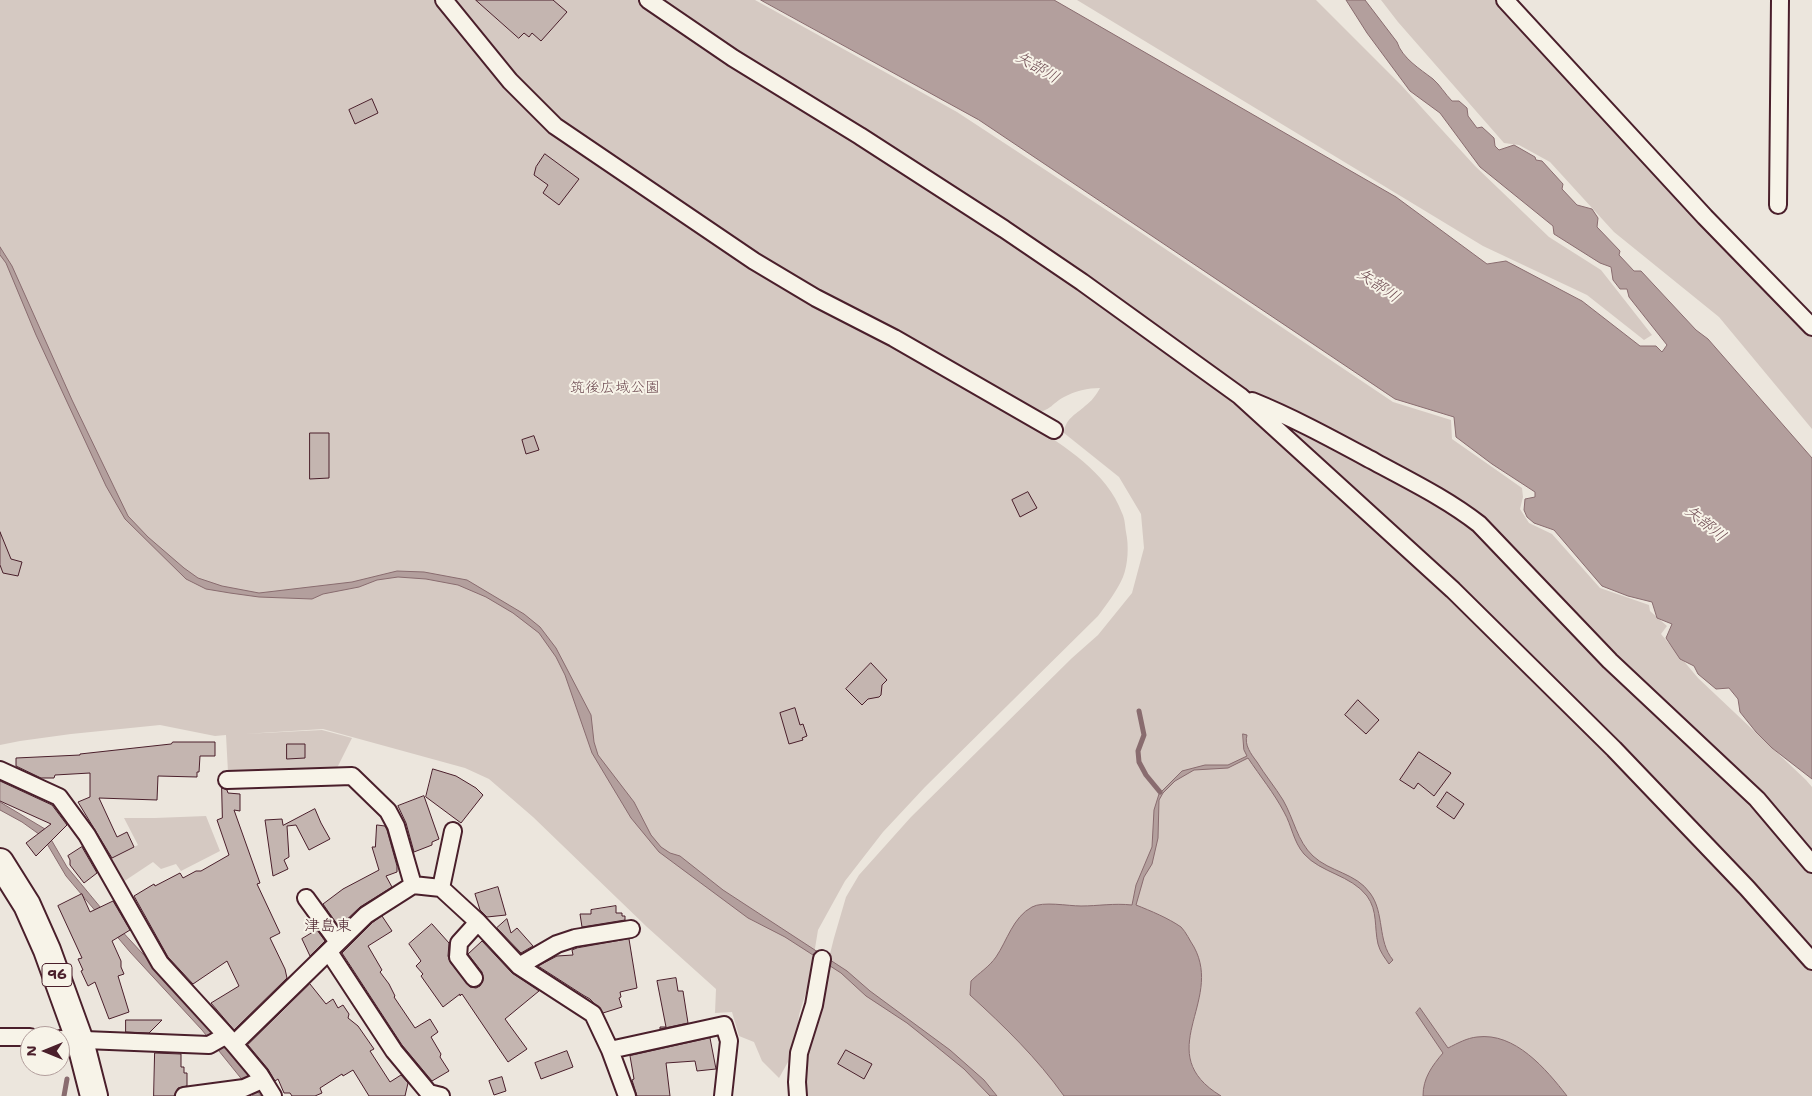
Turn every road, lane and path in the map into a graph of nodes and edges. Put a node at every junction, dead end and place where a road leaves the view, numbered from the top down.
1 (444, 0) edge
2 (648, 0) edge
3 (1504, 0) edge
4 (1780, 0) edge
5 (1778, 205) dead end
6 (1812, 327) edge
7 (1240, 396) junction
8 (1054, 430) dead end
9 (0, 770) edge
10 (227, 780) dead end
11 (453, 831) dead end
12 (0, 862) edge
13 (1812, 864) edge
14 (413, 885) junction
15 (441, 888) junction
16 (306, 898) dead end
17 (478, 922) junction
18 (631, 929) dead end
19 (333, 947) junction
20 (822, 959) dead end
21 (1812, 961) edge
22 (519, 966) junction
23 (474, 978) dead end
24 (66, 1026) edge
25 (0, 1037) edge
26 (20, 1037) edge
27 (70, 1040) edge
28 (230, 1040) junction
29 (610, 1050) junction
30 (262, 1080) junction
31 (94, 1096) edge
32 (184, 1096) edge
33 (272, 1096) edge
34 (441, 1096) edge
35 (627, 1096) edge
36 (722, 1096) edge
37 (798, 1096) edge

1 - 8 street
2 - 7 street
3 - 6 street
4 - 5 street
7 - 13 street
7 - 21 street
9 - 28 street
10 - 14 street
11 - 15 street
12 - 24 main road, 96
14 - 15 street
14 - 19 street
15 - 17 street
16 - 19 street
17 - 22 street
17 - 23 street
18 - 22 street
19 - 28 street
19 - 34 street
20 - 37 street
22 - 29 street
25 - 26 street
27 - 28 street
27 - 31 main road, 96
28 - 30 street
29 - 35 street
29 - 36 street
30 - 32 street
30 - 33 street

